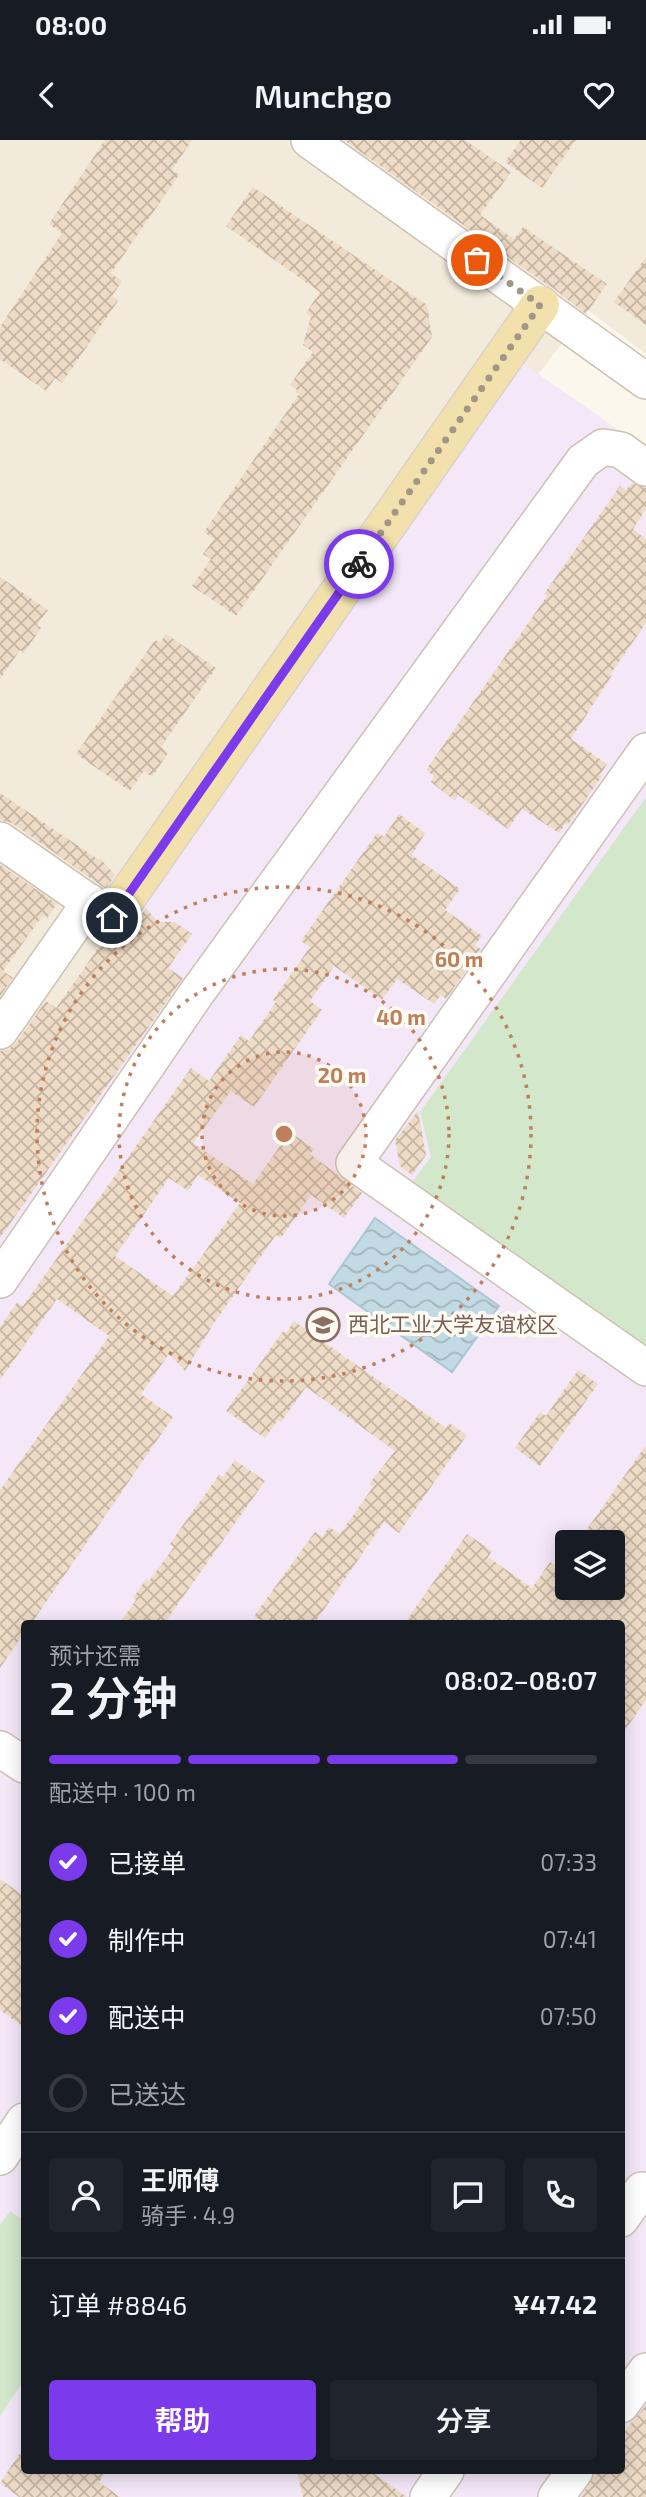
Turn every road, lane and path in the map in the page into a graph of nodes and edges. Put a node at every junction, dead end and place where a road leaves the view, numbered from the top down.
1 (309, 140) edge
2 (540, 305) junction
3 (646, 381) edge
4 (646, 468) edge
5 (646, 751) edge
6 (0, 840) edge
7 (101, 910) junction
8 (0, 1031) edge
9 (0, 1280) edge
10 (646, 1368) edge
11 (0, 1749) edge
12 (21, 1763) edge
13 (21, 2126) edge
14 (0, 2157) edge
15 (636, 2186) edge
16 (625, 2211) edge
17 (646, 2371) edge
18 (625, 2400) edge
19 (444, 2474) edge
20 (573, 2474) edge
21 (428, 2497) edge
22 (556, 2497) edge

1 - 2 street
2 - 3 street
2 - 7 main road
4 - 9 street
5 - 10 street
6 - 7 street
7 - 8 street
11 - 12 street
13 - 14 street
15 - 16 street
17 - 18 street
19 - 21 street
20 - 22 street

